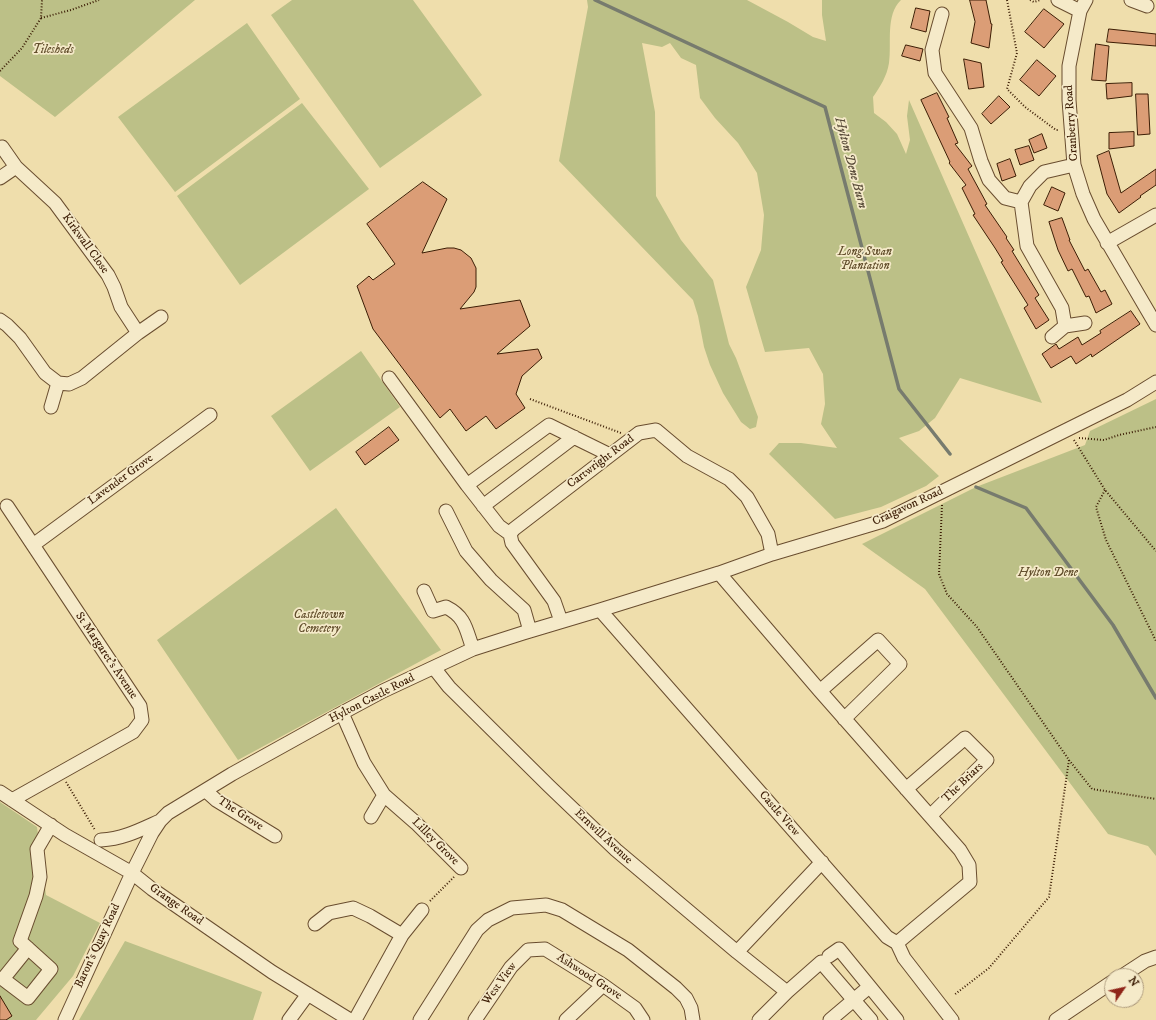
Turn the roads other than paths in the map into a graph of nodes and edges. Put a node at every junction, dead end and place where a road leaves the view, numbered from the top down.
1 (1058, 0) edge
2 (1131, 0) edge
3 (1083, 5) edge
4 (1147, 6) dead end
5 (942, 14) dead end
6 (2, 147) dead end
7 (1074, 165) junction
8 (16, 166) junction
9 (0, 178) edge
10 (1021, 202) junction
11 (1156, 214) edge
12 (1107, 243) junction
13 (161, 317) dead end
14 (0, 320) edge
15 (1085, 323) dead end
16 (1156, 325) edge
17 (1065, 326) junction
18 (138, 333) junction
19 (1052, 337) dead end
20 (389, 378) dead end
21 (1156, 382) edge
22 (58, 383) junction
23 (50, 407) dead end
24 (210, 415) dead end
25 (574, 437) junction
26 (610, 455) junction
27 (467, 485) junction
28 (6, 506) dead end
29 (483, 506) junction
30 (446, 511) dead end
31 (510, 534) junction
32 (33, 545) junction
33 (772, 554) junction
34 (718, 573) junction
35 (424, 590) dead end
36 (600, 610) junction
37 (561, 621) junction
38 (530, 630) junction
39 (473, 650) junction
40 (434, 668) junction
41 (820, 691) junction
42 (342, 713) junction
43 (844, 719) junction
44 (906, 789) junction
45 (206, 791) junction
46 (0, 792) edge
47 (384, 795) junction
48 (12, 800) junction
49 (930, 816) junction
50 (372, 817) dead end
51 (160, 821) junction
52 (51, 826) junction
53 (275, 836) dead end
54 (101, 840) road end
55 (822, 862) junction
56 (461, 868) road end
57 (132, 873) junction
58 (422, 910) road end
59 (315, 924) dead end
60 (402, 934) junction
61 (897, 943) junction
62 (28, 948) dead end
63 (528, 950) joint
64 (737, 952) junction
65 (829, 956) dead end
66 (1156, 957) edge
67 (1134, 968) edge
68 (603, 985) junction
69 (869, 987) junction
70 (1104, 987) edge
71 (787, 992) junction
72 (308, 994) junction
73 (854, 1000) junction
74 (65, 1020) edge
75 (289, 1020) edge
76 (350, 1020) edge
77 (355, 1020) edge
78 (420, 1020) edge
79 (475, 1020) edge
80 (566, 1020) edge
81 (643, 1020) edge
82 (693, 1020) edge
83 (759, 1020) edge
84 (830, 1020) edge
85 (871, 1020) edge
86 (897, 1020) edge
87 (952, 1020) edge
88 (1056, 1020) edge

1 - 3 street
2 - 4 street
3 - 7 street, Cranberry Road
5 - 10 street
6 - 8 street, Kirkwall Close
7 - 10 street
7 - 12 street, Cranberry Road
8 - 9 street
8 - 18 street, Kirkwall Close
10 - 17 street
11 - 12 street
12 - 16 street, Cranberry Road
13 - 18 street
14 - 22 street
15 - 17 street
17 - 19 street
18 - 22 street
20 - 27 street
21 - 33 street, Craigavon Road
22 - 23 street
24 - 32 street, Lavender Grove
25 - 26 street
25 - 27 street
25 - 29 street
26 - 31 street, Cartwright Road
26 - 33 street, Cartwright Road
27 - 29 street
28 - 32 street, St Margaret's Avenue
29 - 31 street
30 - 38 street
31 - 37 street
32 - 48 street, St Margaret's Avenue
33 - 34 street, Craigavon Road
34 - 36 street, Craigavon Road
34 - 41 street
35 - 39 street
36 - 37 street, Hylton Castle Road
36 - 55 street, Castle View
37 - 38 street, Hylton Castle Road
38 - 39 street, Hylton Castle Road
39 - 40 street, Hylton Castle Road
40 - 42 street, Hylton Castle Road
40 - 64 street, Ernwill Avenue
41 - 43 street
41 - 43 street
42 - 45 street, Hylton Castle Road
42 - 47 street, Lilley Grove
43 - 44 street
44 - 49 street
44 - 49 street, The Briars
45 - 51 street, Hylton Castle Road
45 - 53 street, The Grove
46 - 48 street, Grange Road
47 - 50 street
47 - 56 street, Lilley Grove
48 - 52 street, Grange Road
49 - 61 street
51 - 54 street, Hylton Castle Road
51 - 57 street, Hylton Castle Road
52 - 57 street, Grange Road
52 - 62 street
55 - 61 street, Castle View
55 - 64 street
57 - 72 street, Grange Road
57 - 74 street, Baron's Quay Road
58 - 60 street
59 - 60 street
60 - 77 street
61 - 87 street, Castle View
63 - 68 street, Ashwood Grove
63 - 79 street, West View
64 - 71 street, Ernwill Avenue
65 - 69 street
66 - 67 street
68 - 80 street
68 - 81 street, Ashwood Grove
69 - 73 street
69 - 86 street
70 - 88 street
71 - 73 street
71 - 83 street
72 - 75 street
72 - 76 street, Grange Road
73 - 84 street
73 - 85 street
78 - 82 street

